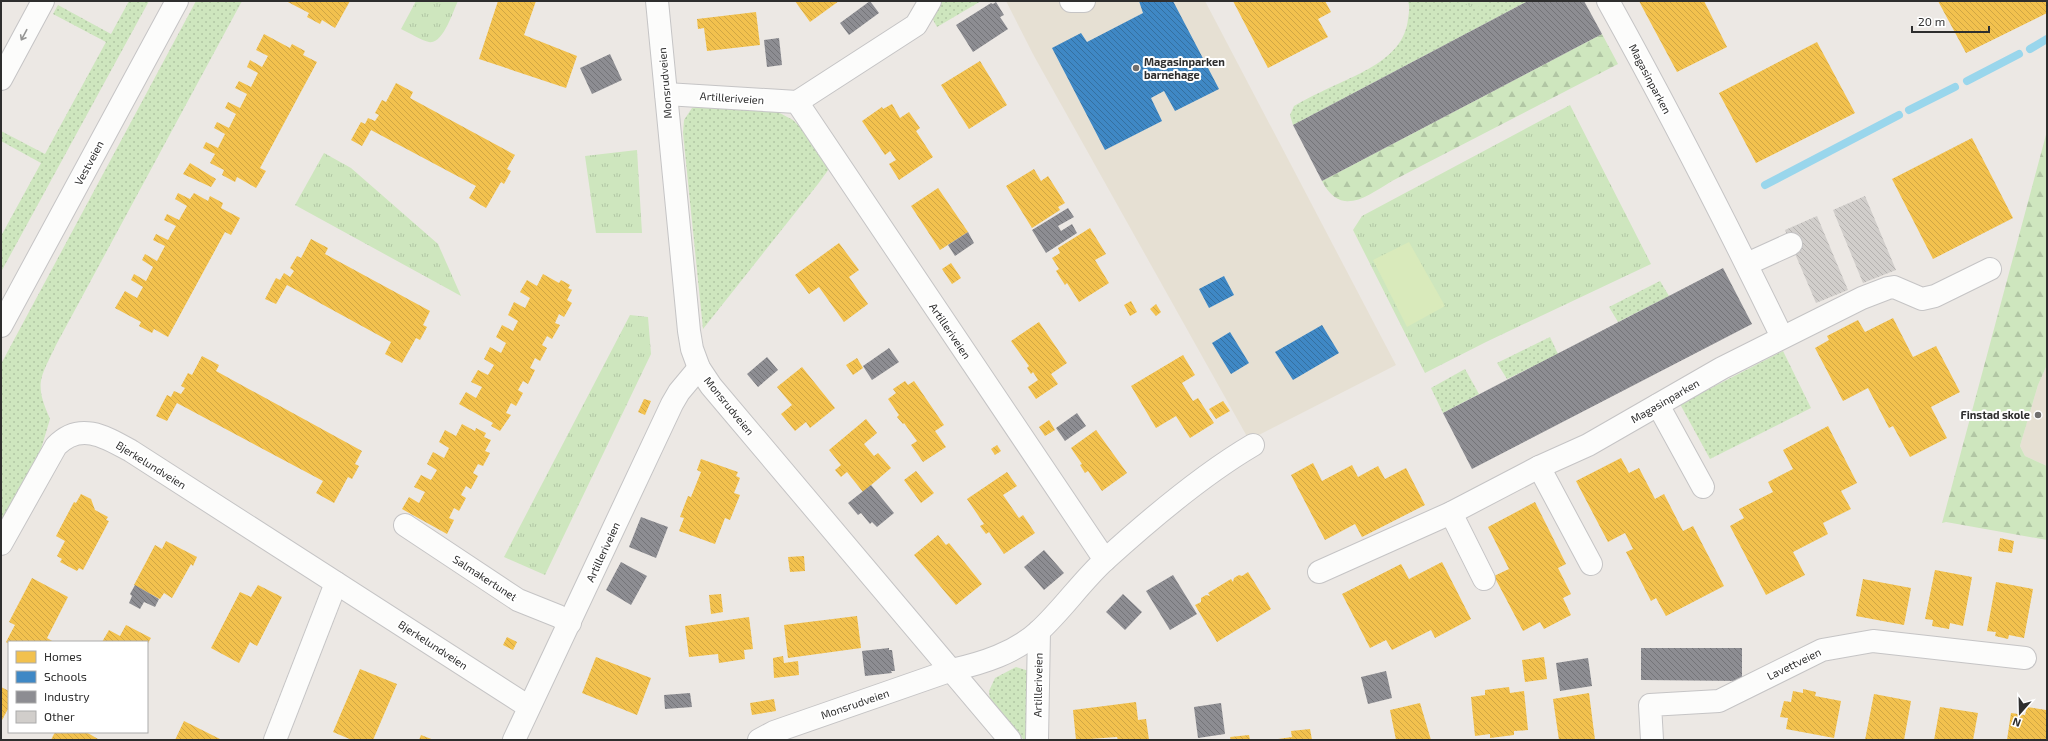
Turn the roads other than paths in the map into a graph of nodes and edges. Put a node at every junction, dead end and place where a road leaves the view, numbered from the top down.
1 (43, 1) edge
2 (177, 1) edge
3 (657, 1) edge
4 (930, 1) edge
5 (1072, 1) edge
6 (1084, 1) edge
7 (1608, 1) edge
8 (1, 79) edge
9 (666, 94) junction
10 (797, 102) junction
11 (1791, 244) dead end
12 (1747, 264) junction
13 (1990, 269) dead end
14 (1, 326) edge
15 (1782, 337) junction
16 (699, 368) junction
17 (1658, 405) junction
18 (1253, 445) dead end
19 (1538, 467) junction
20 (1703, 487) dead end
21 (1451, 513) junction
22 (405, 525) dead end
23 (1, 544) edge
24 (1105, 560) junction
25 (1591, 564) dead end
26 (1319, 572) dead end
27 (1484, 579) dead end
28 (336, 583) junction
29 (570, 623) junction
30 (1039, 631) junction
31 (2025, 658) dead end
32 (952, 670) junction
33 (529, 707) junction
34 (275, 740) edge
35 (514, 740) edge
36 (759, 740) edge
37 (1010, 740) edge
38 (1037, 740) edge
39 (1652, 740) edge

1 -> 8 street
2 - 14 street, Vestveien
3 - 9 street, Monsrudveien
4 - 10 street
5 - 6 street
7 - 12 street, Magasinparken
9 - 10 street, Artilleriveien
9 - 16 street, Monsrudveien
10 - 24 street, Artilleriveien
11 - 12 street
12 - 15 street, Magasinparken
13 - 15 street
15 - 17 street, Magasinparken
16 - 29 street, Artilleriveien
16 - 32 street, Monsrudveien
17 - 19 street, Magasinparken
17 - 20 street
18 - 24 street, Artilleriveien
19 - 21 street, Magasinparken
19 - 25 street
21 - 26 street, Magasinparken
21 - 27 street
22 - 29 street, Salmakertunet
23 - 28 street, Bjerkelundveien
24 - 30 street, Artilleriveien
28 - 33 street, Bjerkelundveien
28 - 34 street
29 - 33 street, Artilleriveien
30 - 32 street, Artilleriveien
30 - 38 street, Artilleriveien
31 - 39 street, Lavettveien
32 - 36 street, Monsrudveien
32 - 37 street, Monsrudveien
33 - 35 street, Artilleriveien

